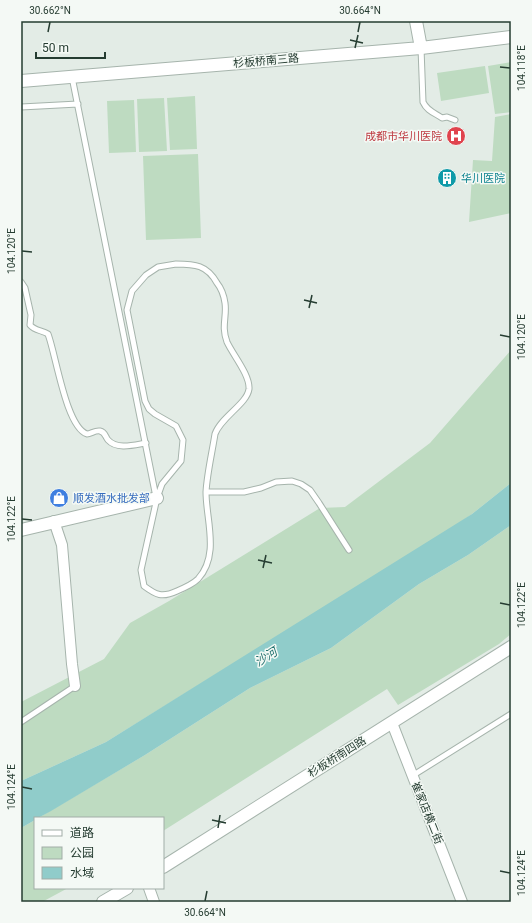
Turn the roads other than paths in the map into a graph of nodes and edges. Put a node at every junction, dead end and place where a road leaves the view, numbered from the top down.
1 (416, 21) edge
2 (511, 37) edge
3 (421, 48) junction
4 (72, 77) junction
5 (21, 80) edge
6 (78, 104) junction
7 (21, 107) edge
8 (455, 120) dead end
9 (21, 282) edge
10 (146, 443) junction
11 (206, 492) junction
12 (157, 498) junction
13 (54, 521) junction
14 (21, 530) edge
15 (349, 550) dead end
16 (511, 647) edge
17 (76, 686) joint
18 (511, 714) edge
19 (21, 722) edge
20 (392, 723) junction
21 (412, 776) junction
22 (164, 866) edge
23 (125, 889) edge
24 (149, 889) edge
25 (103, 902) edge
26 (154, 902) edge
27 (462, 902) edge

1 - 3 street
2 - 3 street, 杉板桥南三路
3 - 4 street, 杉板桥南三路
3 - 8 lane
4 - 5 street, 杉板桥南三路
4 - 6 lane
6 - 7 lane
6 - 10 lane
9 - 10 lane
10 - 12 lane
11 - 12 lane
11 - 12 lane
11 - 15 lane
12 - 13 street
13 - 14 street
13 - 17 street
16 - 20 street, 杉板桥南四路
17 - 19 lane
18 - 21 lane
20 - 21 street, 崔家店横二街
20 - 22 street, 杉板桥南四路
21 - 27 street, 崔家店横二街
23 - 25 street
24 - 26 street

